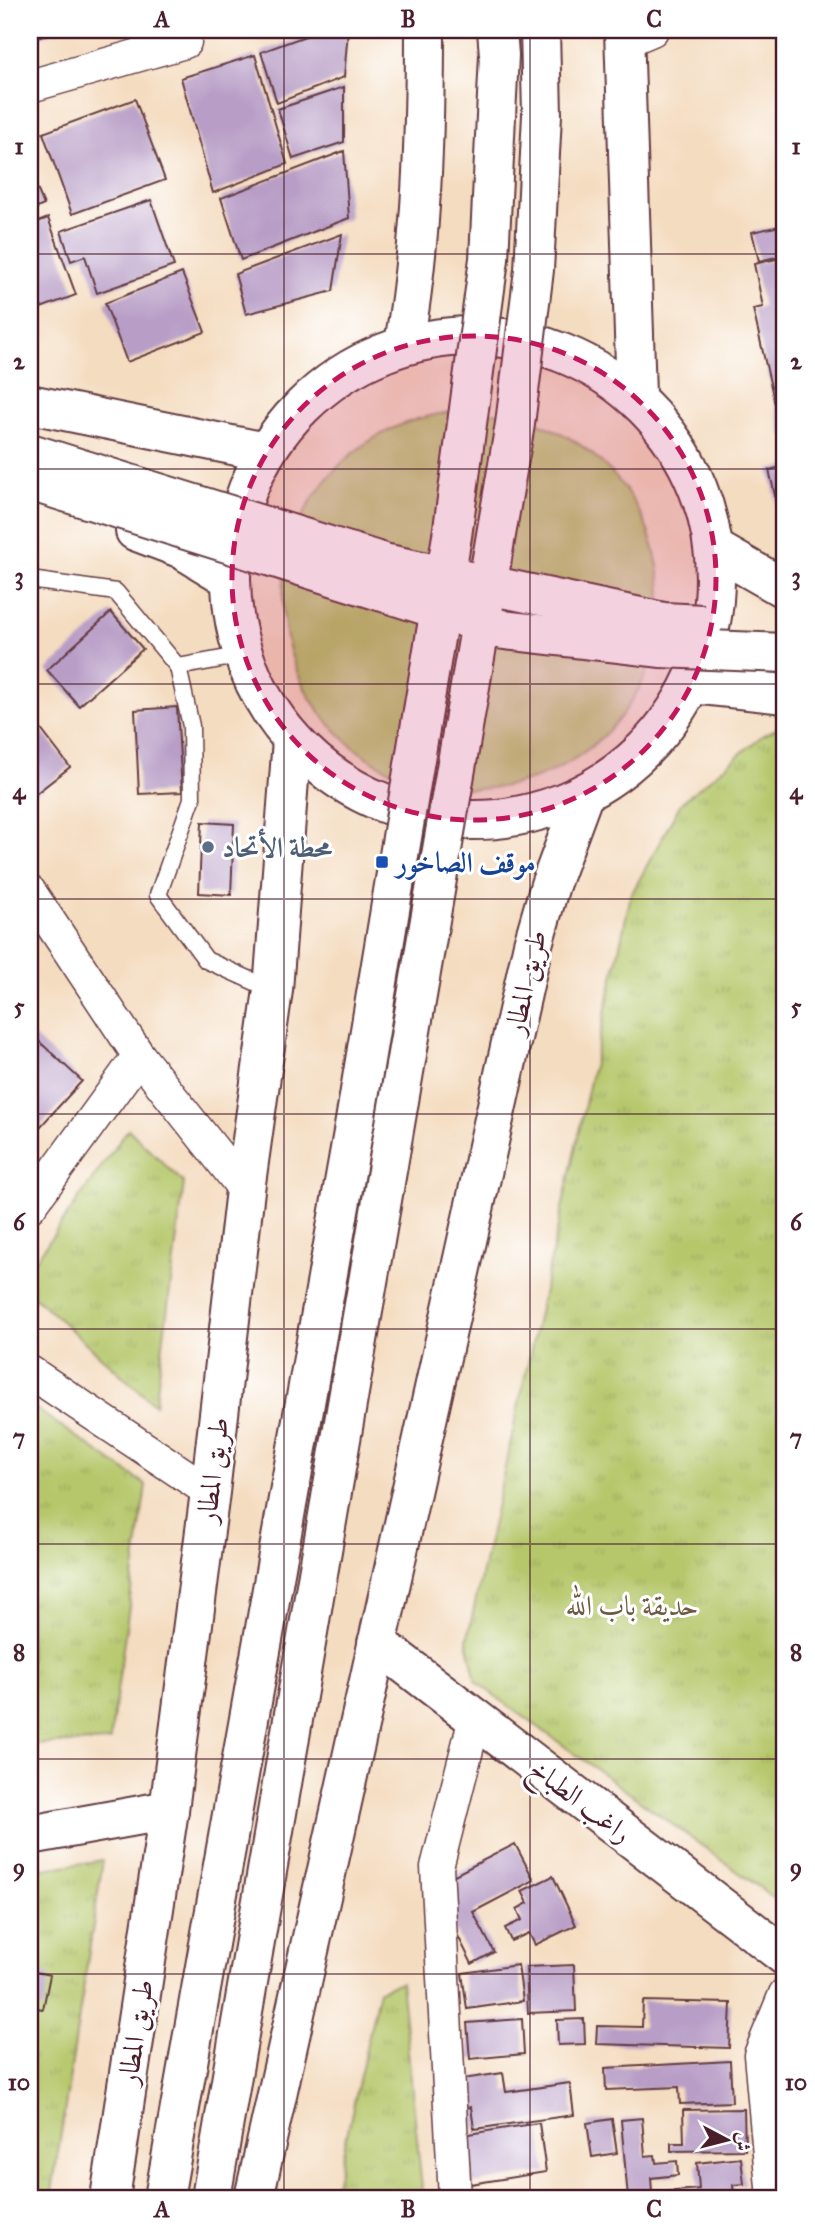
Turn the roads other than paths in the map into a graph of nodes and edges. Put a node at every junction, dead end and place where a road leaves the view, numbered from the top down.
1 (181, 30) edge
2 (425, 30) edge
3 (497, 30) edge
4 (540, 30) edge
5 (634, 34) edge
6 (30, 86) edge
7 (404, 344) junction
8 (636, 395) junction
9 (30, 404) edge
10 (266, 452) junction
11 (30, 453) edge
12 (30, 481) edge
13 (30, 499) edge
14 (716, 549) junction
15 (231, 579) junction
16 (30, 580) edge
17 (785, 589) edge
18 (785, 627) edge
19 (785, 653) edge
20 (243, 655) junction
21 (178, 667) junction
22 (693, 684) junction
23 (785, 694) edge
24 (292, 740) junction
25 (583, 796) junction
26 (30, 892) edge
27 (273, 990) junction
28 (139, 1056) junction
29 (245, 1189) junction
30 (30, 1206) edge
31 (30, 1371) edge
32 (210, 1492) junction
33 (377, 1643) junction
34 (475, 1718) junction
35 (169, 1810) junction
36 (30, 1835) edge
37 (785, 1956) edge
38 (785, 1994) edge
39 (110, 2198) edge
40 (164, 2198) edge
41 (211, 2198) edge
42 (254, 2198) edge
43 (455, 2198) edge
44 (773, 2198) edge

1 - 6 street
2 - 7 main road
3 - 40 main road, bridge
4 - 41 main road, bridge
5 - 8 main road
7 - 8 main road
7 - 10 main road
8 - 14 main road
9 - 10 main road
10 - 15 main road
11 - 18 main road, bridge
12 - 19 main road, bridge
13 - 15 main road
14 - 17 main road
14 - 22 main road
15 - 20 main road
16 - 21 lane
20 - 21 lane
20 - 24 main road
21 - 27 lane
22 - 23 main road
22 - 25 main road
24 - 25 main road
24 - 27 main road, طريق المطار
25 - 33 main road, طريق المطار
26 - 28 street
27 - 29 main road, طريق المطار
28 - 29 street
28 - 30 street
29 - 32 main road, طريق المطار
31 - 32 street
32 - 35 main road, طريق المطار
33 - 34 main road, راغب الطباخ
33 - 42 main road, طريق المطار
34 - 37 main road, راغب الطباخ
34 - 43 street
35 - 36 main road
35 - 39 main road, طريق المطار
38 - 44 street

